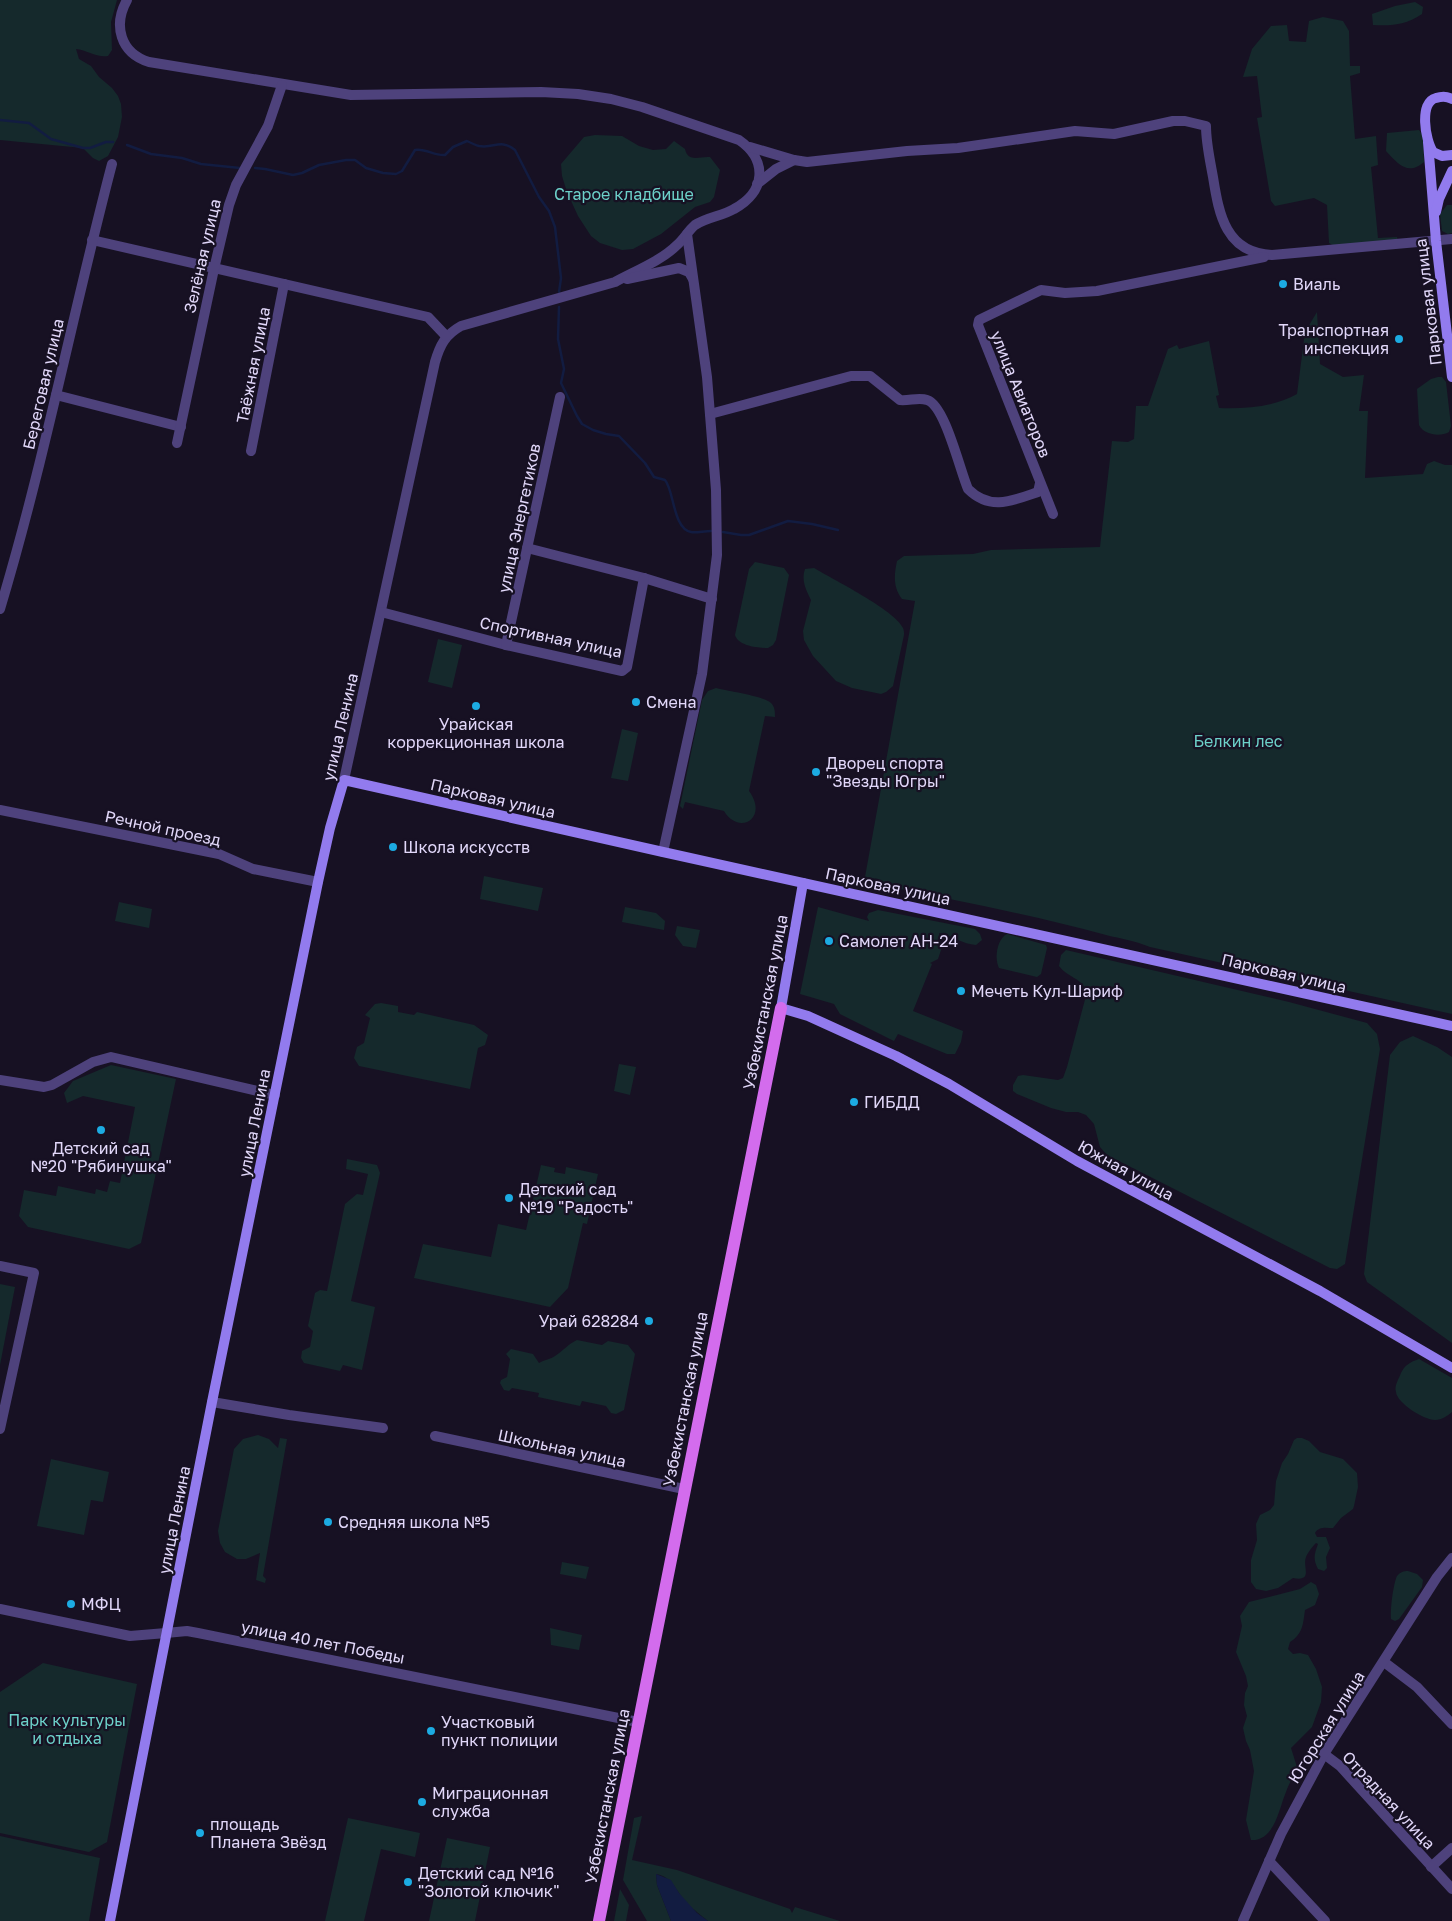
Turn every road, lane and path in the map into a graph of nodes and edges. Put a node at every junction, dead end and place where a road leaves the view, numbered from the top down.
1 (127, 0) edge
2 (282, 85) junction
3 (1452, 99) edge
4 (1428, 142) junction
5 (750, 147) junction
6 (1452, 155) edge
7 (794, 160) junction
8 (112, 164) dead end
9 (1452, 171) edge
10 (757, 185) junction
11 (1434, 223) junction
12 (687, 234) junction
13 (1452, 239) edge
14 (92, 240) junction
15 (1436, 241) junction
16 (1272, 255) junction
17 (214, 269) junction
18 (694, 280) junction
19 (615, 282) junction
20 (284, 284) junction
21 (446, 336) junction
22 (1452, 377) edge
23 (56, 395) junction
24 (560, 397) dead end
25 (710, 414) junction
26 (181, 427) junction
27 (177, 443) dead end
28 (251, 451) dead end
29 (1040, 483) junction
30 (1053, 514) dead end
31 (527, 548) junction
32 (644, 578) junction
33 (712, 598) junction
34 (0, 609) edge
35 (381, 612) junction
36 (506, 645) junction
37 (344, 780) junction
38 (0, 810) edge
39 (664, 852) junction
40 (318, 882) junction
41 (804, 883) junction
42 (781, 1008) junction
43 (1426, 1021) junction
44 (1452, 1026) edge
45 (1452, 1032) edge
46 (0, 1080) edge
47 (275, 1095) junction
48 (0, 1266) edge
49 (1452, 1368) edge
50 (212, 1402) junction
51 (383, 1428) dead end
52 (0, 1429) edge
53 (435, 1436) dead end
54 (684, 1489) junction
55 (1452, 1558) edge
56 (0, 1609) edge
57 (166, 1633) junction
58 (1384, 1662) junction
59 (638, 1722) junction
60 (1452, 1724) edge
61 (1324, 1754) junction
62 (1452, 1848) edge
63 (1269, 1860) junction
64 (1431, 1867) junction
65 (1452, 1889) edge
66 (110, 1921) edge
67 (599, 1921) edge
68 (1242, 1921) edge
69 (1325, 1921) edge

1 - 2 street
2 - 5 street
2 - 17 street, Зелёная улица
3 - 4 main road, Парковая улица
4 - 6 main road
4 - 11 main road, Парковая улица
5 - 7 street
5 - 10 street
7 - 10 street
7 - 16 street
8 - 14 street, Береговая улица
9 - 11 main road
10 - 12 street
11 - 15 main road, Парковая улица
12 - 18 street
12 - 19 street
13 - 15 street
14 - 17 street
14 - 23 street, Береговая улица
15 - 16 street
15 - 22 main road, Парковая улица
16 - 29 street, улица Авиаторов
17 - 20 street
17 - 26 street, Зелёная улица
18 - 19 street
18 - 25 street
19 - 21 street
20 - 21 street
20 - 28 street, Таёжная улица
21 - 35 street, улица Ленина
23 - 26 street
23 - 34 street, Береговая улица
24 - 31 street, улица Энергетиков
25 - 29 street
25 - 33 street
26 - 27 street, Зелёная улица
29 - 30 street, улица Авиаторов
31 - 32 street
31 - 36 street, улица Энергетиков
32 - 33 street
32 - 36 street, Спортивная улица
33 - 39 street
35 - 36 street, Спортивная улица
35 - 37 street, улица Ленина
37 - 39 main road, Парковая улица
37 - 40 main road, улица Ленина
38 - 40 street, Речной проезд
39 - 41 main road, Парковая улица
40 - 47 main road, улица Ленина
41 - 42 main road, Узбекистанская улица
41 - 43 main road, Парковая улица
42 - 49 main road, Южная улица
42 - 54 main road, Узбекистанская улица
43 - 44 main road, Парковая улица
43 - 45 main road, Парковая улица
46 - 47 street
47 - 50 main road, улица Ленина
48 - 52 street
50 - 51 street
50 - 57 main road, улица Ленина
53 - 54 street, Школьная улица
54 - 59 main road, Узбекистанская улица
55 - 58 street, Югорская улица
56 - 57 street, улица 40 лет Победы
57 - 59 street, улица 40 лет Победы
57 - 66 main road, улица Ленина
58 - 60 street
58 - 61 street, Югорская улица
59 - 67 main road, Узбекистанская улица
61 - 63 street, Югорская улица
61 - 64 street, Отрадная улица
62 - 64 street
63 - 68 street, Югорская улица
63 - 69 street
64 - 65 street, Отрадная улица

